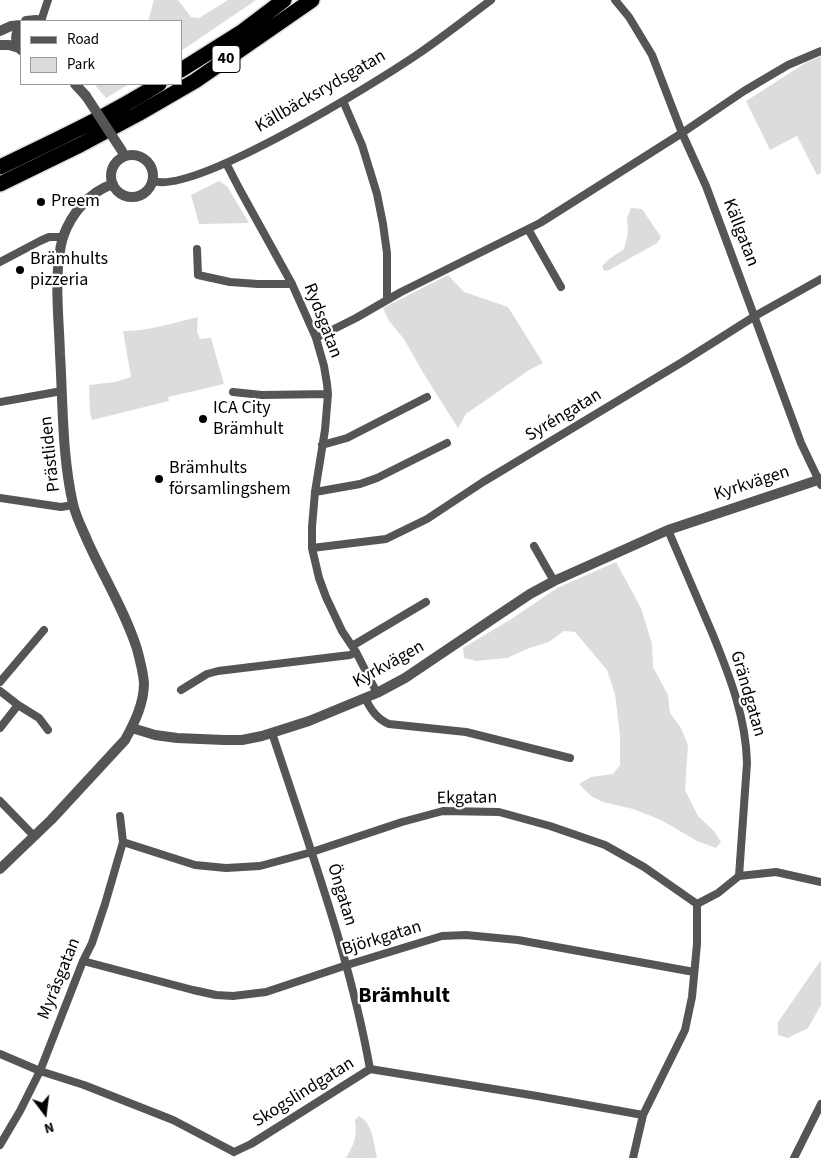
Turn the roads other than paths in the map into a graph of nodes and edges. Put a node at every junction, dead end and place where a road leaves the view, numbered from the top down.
1 (48, 0) edge
2 (284, 0) edge
3 (312, 0) edge
4 (491, 0) edge
5 (615, 0) edge
6 (41, 20) edge
7 (20, 25) edge
8 (20, 27) edge
9 (0, 31) edge
10 (0, 45) edge
11 (20, 49) edge
12 (821, 50) edge
13 (182, 69) edge
14 (76, 85) edge
15 (157, 85) edge
16 (343, 101) junction
17 (682, 134) junction
18 (124, 153) junction
19 (226, 163) junction
20 (0, 167) edge
21 (153, 181) junction
22 (0, 184) edge
23 (113, 184) junction
24 (528, 229) junction
25 (64, 237) junction
26 (197, 249) dead end
27 (0, 262) edge
28 (821, 279) edge
29 (292, 284) junction
30 (560, 287) dead end
31 (387, 299) junction
32 (755, 316) junction
33 (316, 338) junction
34 (62, 391) junction
35 (233, 392) dead end
36 (328, 394) junction
37 (427, 398) dead end
38 (0, 402) edge
39 (447, 443) dead end
40 (322, 445) junction
41 (820, 481) edge
42 (315, 492) junction
43 (0, 498) edge
44 (73, 505) junction
45 (668, 530) junction
46 (534, 546) dead end
47 (312, 548) junction
48 (554, 581) junction
49 (426, 602) dead end
50 (44, 630) dead end
51 (354, 649) junction
52 (0, 682) edge
53 (181, 690) dead end
54 (0, 691) edge
55 (377, 693) junction
56 (365, 698) junction
57 (18, 705) junction
58 (0, 728) edge
59 (132, 728) junction
60 (48, 730) dead end
61 (272, 733) junction
62 (570, 758) dead end
63 (0, 801) edge
64 (120, 816) dead end
65 (34, 836) junction
66 (122, 842) junction
67 (312, 852) junction
68 (0, 869) edge
69 (739, 876) junction
70 (821, 882) edge
71 (697, 904) junction
72 (83, 961) junction
73 (347, 965) junction
74 (694, 972) junction
75 (0, 1054) edge
76 (370, 1069) junction
77 (40, 1071) junction
78 (821, 1104) edge
79 (643, 1115) junction
80 (0, 1145) edge
81 (233, 1155) edge
82 (633, 1158) edge
83 (794, 1158) edge

1 - 6 street
2 - 13 highway, 40
3 - 22 highway, 40
4 - 16 street, Källbäcksrydsgatan
5 - 17 street, Källgatan
7 - 9 street
8 - 11 street
10 - 11 street
12 - 17 street
14 - 18 street, bridge
15 - 20 highway
16 - 19 street, Källbäcksrydsgatan
16 - 31 street
17 - 24 street
17 - 32 street, Källgatan
18 - 21 street
18 - 23 street
19 - 21 street, Källbäcksrydsgatan
19 - 29 street, Rydsgatan
21 - 23 street
23 - 25 street, Prästliden
24 - 30 street
24 - 31 street
25 - 27 street
25 - 34 street, Prästliden
26 - 29 street
28 - 32 street, Syréngatan
29 - 33 street, Rydsgatan
31 - 33 street
32 - 41 street, Källgatan
32 - 47 street, Syréngatan
33 - 36 street, Rydsgatan
34 - 38 street
34 - 44 street, Prästliden
35 - 36 street
36 - 40 street, Rydsgatan
37 - 40 street
39 - 42 street
40 - 42 street, Rydsgatan
41 - 45 street, Kyrkvägen
42 - 47 street, Rydsgatan
43 - 44 street
44 - 59 street, Prästliden
45 - 48 street, Kyrkvägen
45 - 69 street, Grändgatan
46 - 48 street
47 - 51 street, Rydsgatan
48 - 55 street, Kyrkvägen
49 - 51 street
50 - 52 street
51 - 53 street
51 - 55 street, Rydsgatan
54 - 57 street
55 - 56 street, Kyrkvägen
56 - 61 street, Kyrkvägen
56 - 62 street
57 - 58 street
57 - 60 street
59 - 61 street, Kyrkvägen
59 - 65 street
61 - 67 street, Öngatan
63 - 65 street
64 - 66 street, Myråsgatan
65 - 68 street
66 - 67 street, Ekgatan
66 - 72 street, Myråsgatan
67 - 71 street, Ekgatan
67 - 73 street, Öngatan
69 - 70 street
69 - 71 street
71 - 74 street
72 - 73 street, Björkgatan
72 - 77 street, Myråsgatan
73 - 74 street, Björkgatan
73 - 76 street, Öngatan
74 - 79 street
75 - 77 street, Skogslindgatan
76 - 79 street, Skogslindgatan
76 - 81 street, Skogslindgatan
77 - 80 street, Myråsgatan
77 - 81 street, Skogslindgatan
78 - 83 street
79 - 82 street

